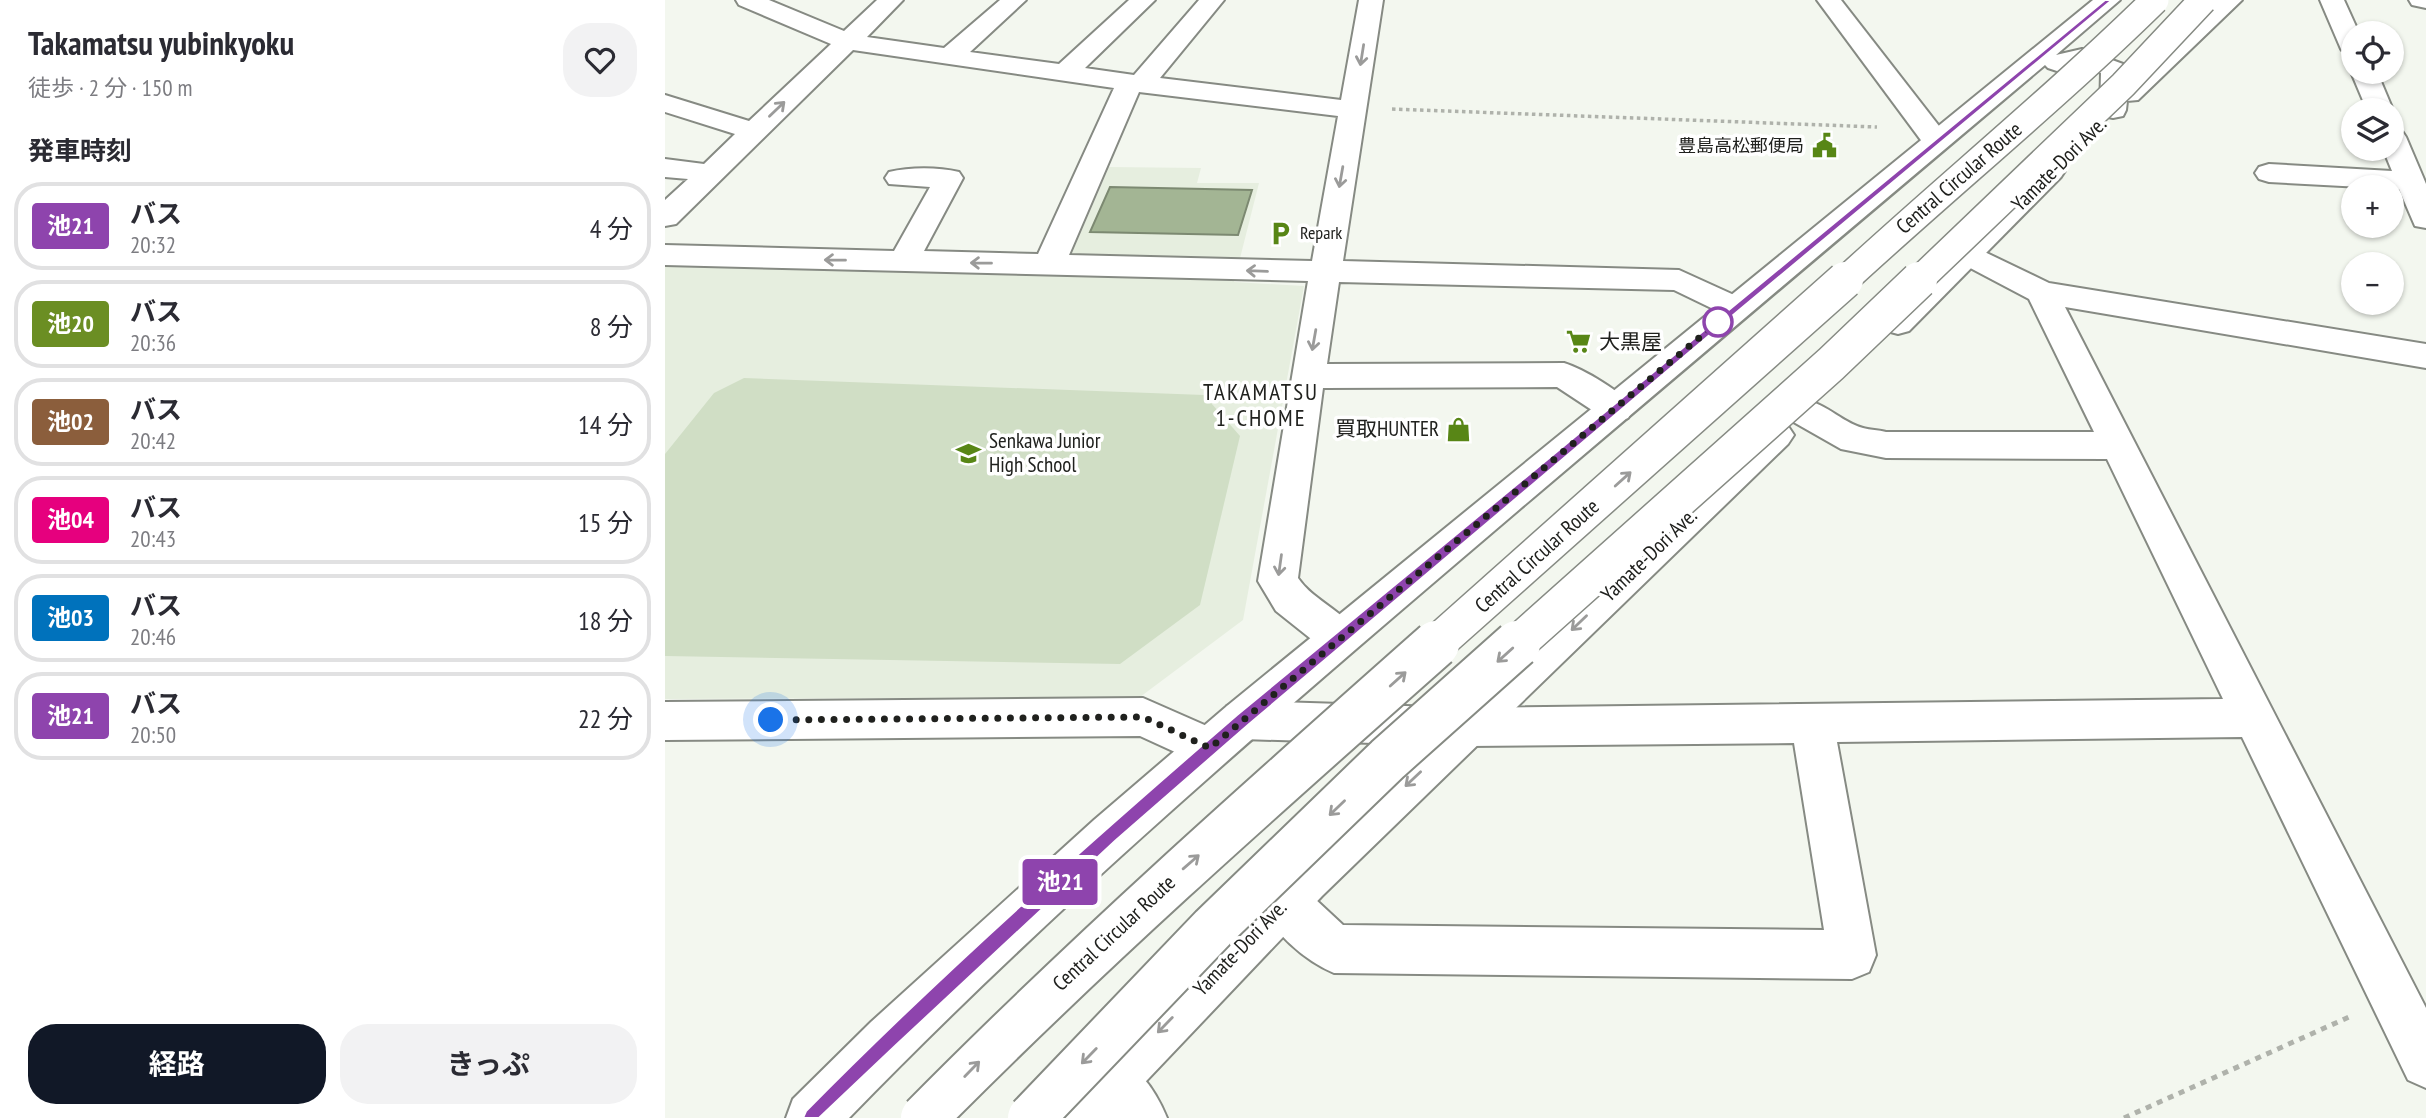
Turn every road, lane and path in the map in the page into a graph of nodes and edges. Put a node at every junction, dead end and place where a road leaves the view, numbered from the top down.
1 (748, 0) edge
2 (891, 0) edge
3 (1014, 0) edge
4 (1143, 0) edge
5 (1212, 0) edge
6 (1371, 0) edge
7 (1829, 0) edge
8 (2155, 0) edge
9 (2203, 0) edge
10 (2230, 0) edge
11 (2332, 0) edge
12 (2100, 6) edge
13 (2341, 21) edge
14 (848, 42) junction
15 (2184, 42) junction
16 (949, 57) junction
17 (2021, 72) junction
18 (1064, 74) junction
19 (1135, 84) junction
20 (665, 103) edge
21 (1353, 109) junction
22 (2113, 110) junction
23 (1884, 127) dead end
24 (754, 131) junction
25 (1937, 141) junction
26 (2402, 161) edge
27 (665, 169) edge
28 (711, 173) junction
29 (2269, 173) dead end
30 (899, 178) dead end
31 (2410, 181) junction
32 (665, 218) edge
33 (2426, 219) edge
34 (1968, 254) junction
35 (665, 255) edge
36 (903, 261) junction
37 (1049, 265) junction
38 (1325, 273) junction
39 (2042, 292) junction
40 (1734, 308) junction
41 (2426, 356) edge
42 (1308, 376) junction
43 (1616, 410) junction
44 (1802, 411) junction
45 (2119, 446) junction
46 (1339, 638) junction
47 (2255, 718) junction
48 (1242, 720) junction
49 (665, 721) edge
50 (1812, 722) junction
51 (1469, 727) junction
52 (1210, 748) junction
53 (1283, 902) junction
54 (2393, 996) junction
55 (2426, 1062) edge
56 (1126, 1099) edge
57 (813, 1118) edge
58 (924, 1118) edge
59 (1031, 1118) edge
60 (1075, 1118) edge
61 (2124, 1118) edge

1 - 14 main road
2 - 14 main road
3 - 16 main road
4 - 18 main road
5 - 19 main road
6 -> 21 main road
7 - 25 main road
58 -> 8 main road, Central Circular Route, bridge
9 -> 59 main road, Central Circular Route, bridge
10 - 15 main road, Yamate-Dori Ave.
11 - 13 main road
12 - 15 main road
12 - 17 main road
14 - 16 main road
24 -> 14 main road
15 - 22 main road, Yamate-Dori Ave.
16 - 18 main road
17 - 22 main road
17 - 25 main road
18 - 19 main road
19 - 21 main road
19 - 37 main road
20 - 24 main road
21 - 23 path
21 -> 38 main road
22 - 34 main road, Yamate-Dori Ave.
24 - 28 main road
25 - 40 main road
26 - 31 main road
27 - 28 main road
28 - 32 main road
29 - 31 main road
30 - 36 main road
31 - 33 main road
34 - 39 main road
34 - 44 main road, Yamate-Dori Ave.
36 -> 35 main road
37 -> 36 main road
38 -> 37 main road
38 - 40 main road
38 -> 42 main road
39 - 41 main road
39 - 45 main road
40 - 43 main road
42 - 43 main road
42 -> 46 main road
43 - 46 main road
44 - 45 main road
44 -> 51 main road, Yamate-Dori Ave.
45 - 47 main road
46 - 48 main road
47 - 50 main road
47 - 54 main road
48 - 51 main road
48 - 52 main road
49 - 52 main road
50 - 51 main road
50 - 53 main road
51 -> 53 main road, Yamate-Dori Ave.
52 - 57 main road
53 -> 56 main road, Yamate-Dori Ave.
54 - 55 main road
54 - 61 path
56 - 60 main road, Yamate-Dori Ave.

